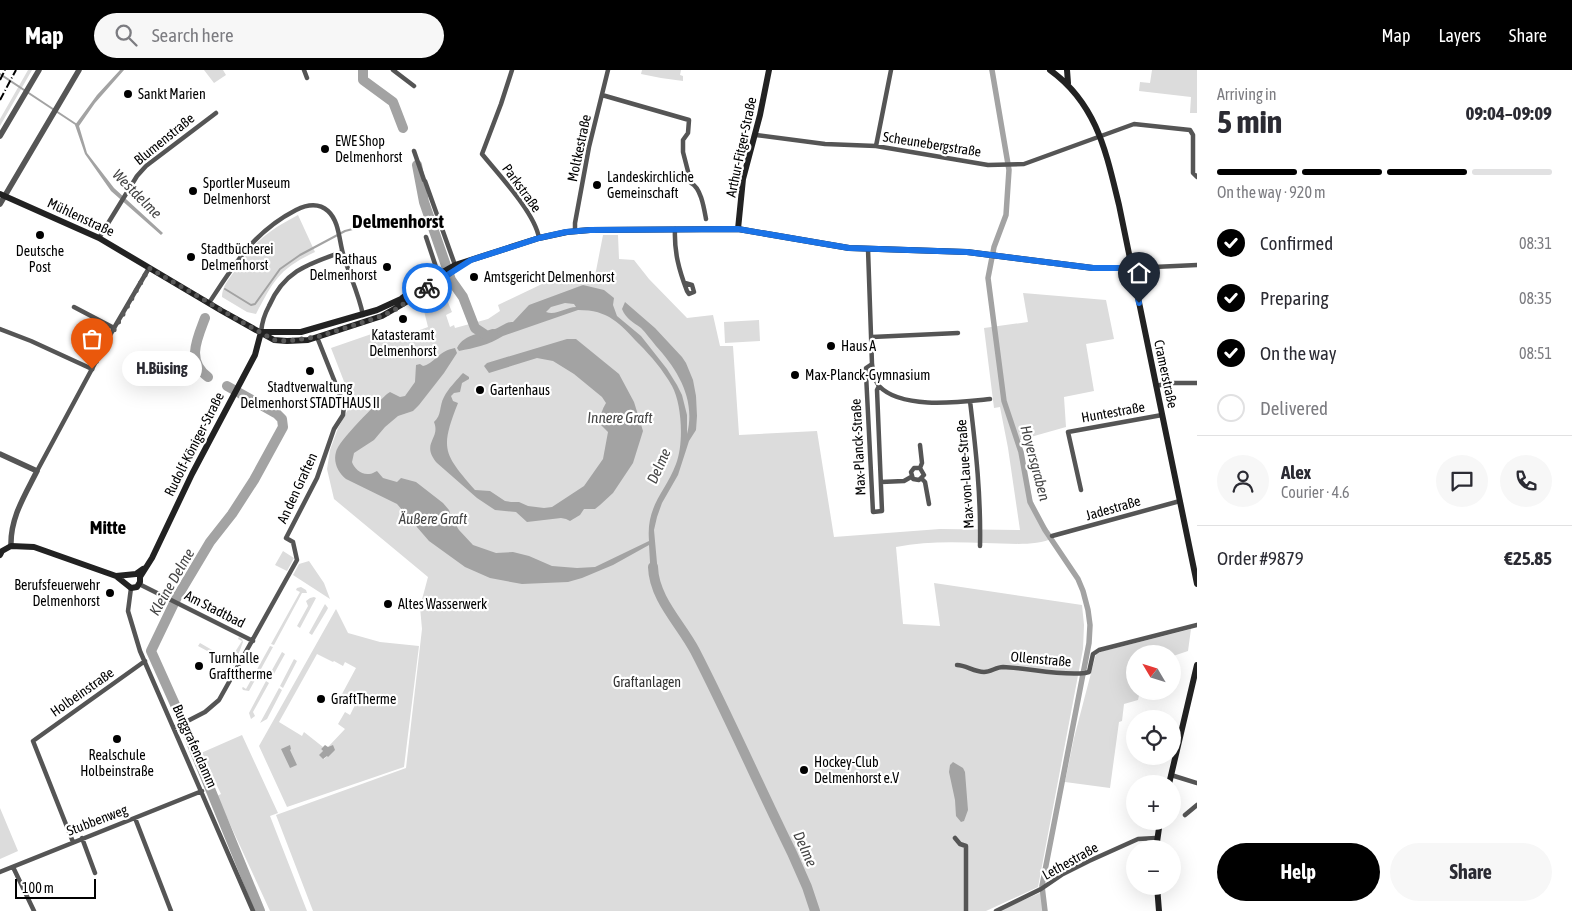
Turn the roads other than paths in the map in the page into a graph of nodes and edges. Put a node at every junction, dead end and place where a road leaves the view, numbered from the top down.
1 (39, 70) edge
2 (78, 70) edge
3 (304, 70) edge
4 (512, 70) edge
5 (608, 70) edge
6 (769, 70) edge
7 (891, 70) edge
8 (1050, 70) edge
9 (1058, 70) edge
10 (1067, 70) edge
11 (397, 71) edge
12 (306, 78) dead end
13 (1068, 84) junction
14 (414, 86) dead end
15 (602, 94) junction
16 (216, 113) dead end
17 (756, 135) junction
18 (0, 136) edge
19 (1100, 136) junction
20 (876, 146) junction
21 (414, 150) dead end
22 (1197, 177) edge
23 (3, 196) edge
24 (0, 204) edge
25 (706, 219) dead end
26 (675, 229) junction
27 (738, 229) junction
28 (575, 231) junction
29 (426, 237) dead end
30 (99, 238) junction
31 (539, 238) junction
32 (868, 249) junction
33 (342, 252) junction
34 (1197, 265) edge
35 (453, 267) junction
36 (149, 268) junction
37 (1132, 268) junction
38 (442, 275) junction
39 (685, 283) dead end
40 (213, 306) junction
41 (74, 307) dead end
42 (364, 318) junction
43 (114, 328) junction
44 (0, 329) edge
45 (261, 332) junction
46 (958, 333) dead end
47 (317, 337) junction
48 (872, 337) junction
49 (872, 364) junction
50 (92, 369) junction
51 (1197, 383) edge
52 (879, 386) junction
53 (1156, 386) junction
54 (990, 399) dead end
55 (970, 401) junction
56 (1162, 415) junction
57 (920, 445) dead end
58 (0, 454) edge
59 (920, 468) junction
60 (37, 471) junction
61 (911, 477) junction
62 (922, 479) junction
63 (880, 482) junction
64 (1081, 490) dead end
65 (1180, 501) junction
66 (928, 504) dead end
67 (1052, 536) dead end
68 (11, 546) junction
69 (980, 546) dead end
70 (0, 555) edge
71 (129, 574) junction
72 (116, 576) junction
73 (138, 578) junction
74 (125, 582) junction
75 (1197, 584) edge
76 (131, 588) junction
77 (1197, 625) edge
78 (253, 641) junction
79 (145, 661) junction
80 (957, 665) dead end
81 (1197, 665) edge
82 (174, 728) junction
83 (1171, 775) edge
84 (1181, 778) edge
85 (1197, 783) edge
86 (202, 791) junction
87 (1197, 805) edge
88 (1185, 815) dead end
89 (135, 818) junction
90 (1158, 830) edge
91 (82, 838) junction
92 (954, 838) dead end
93 (1156, 838) joint
94 (73, 842) junction
95 (13, 866) junction
96 (0, 872) edge
97 (95, 873) dead end
98 (1157, 895) edge
99 (34, 911) edge
100 (171, 911) edge
101 (253, 911) edge
102 (966, 911) edge
103 (996, 911) edge
104 (1159, 911) edge

1 - 18 street
2 - 23 street
3 - 12 street
4 - 31 street, Parkstraße
5 - 15 street, Moltkestraße
6 - 17 main road, Arthur-Fitger-Straße
7 - 20 street
8 - 9 main road, Cramerstraße
8 - 13 main road, Cramerstraße
10 - 13 main road
11 - 14 street
13 - 19 main road, Cramerstraße
15 - 25 street
15 - 28 street, Moltkestraße
16 - 30 street, Blumenstraße
17 - 20 street, Scheunebergstraße
17 - 27 main road, Arthur-Fitger-Straße
19 - 20 street, Scheunebergstraße
19 - 22 street, Scheunebergstraße
19 - 37 main road, Cramerstraße
21 - 35 street
23 - 24 street
23 - 30 main road, Mühlenstraße
26 - 27 main road
26 - 28 main road
26 - 39 street
27 - 32 main road
28 - 31 main road
29 - 38 street
30 - 36 main road, Mühlenstraße
31 - 35 main road
32 - 37 main road
32 - 48 street
33 - 40 street
33 - 42 street
33 - 45 street
34 - 37 street
35 - 38 main road
36 - 40 main road, Mühlenstraße
36 - 43 street
37 - 53 main road, Cramerstraße
38 - 42 main road
40 - 45 main road, Mühlenstraße
41 - 43 street
42 - 45 main road
42 - 47 main road, Mühlenstraße
43 - 50 street
44 - 50 street
45 - 47 main road, Mühlenstraße
45 - 73 main road, Rudolf-Königer-Straße
46 - 48 street
47 - 78 street, An den Graften
48 - 49 street
49 - 52 street
49 - 63 street, Max-Planck-Straße
50 - 60 street
51 - 53 street
52 - 55 street
52 - 63 street, Max-Planck-Straße
53 - 56 main road, Cramerstraße
54 - 55 street
55 - 69 street, Max-von-Laue-Straße
56 - 64 street, Huntestraße
56 - 65 main road, Cramerstraße
57 - 59 street
58 - 60 street
59 - 61 street
59 - 62 street
60 - 68 street
61 - 62 street
61 - 63 street
62 - 66 street
65 - 67 street, Jadestraße
65 - 75 main road, Cramerstraße
68 - 70 main road
68 - 72 main road
71 - 72 main road
71 - 73 main road
71 - 74 main road
72 - 74 main road
73 - 76 main road
73 - 78 street, Am Stadtbad
74 - 76 main road
76 - 79 street, Burggrafendamm
77 - 80 street, Ollenstraße
78 - 82 street, Am Stadtbad
79 - 82 street, Burggrafendamm
79 - 94 street, Holbeinstraße
81 - 83 main road
82 - 86 street, Burggrafendamm
84 - 85 street
86 - 89 street, Stubbenweg
86 - 101 street, Burggrafendamm
87 - 88 street
89 - 91 street, Stubbenweg
89 - 100 street
90 - 93 main road
91 - 94 street, Stubbenweg
91 - 97 street
92 - 102 street
93 - 103 street, Lethestraße
94 - 95 street, Stubbenweg
95 - 96 street, Stubbenweg
95 - 99 street
98 - 104 main road

